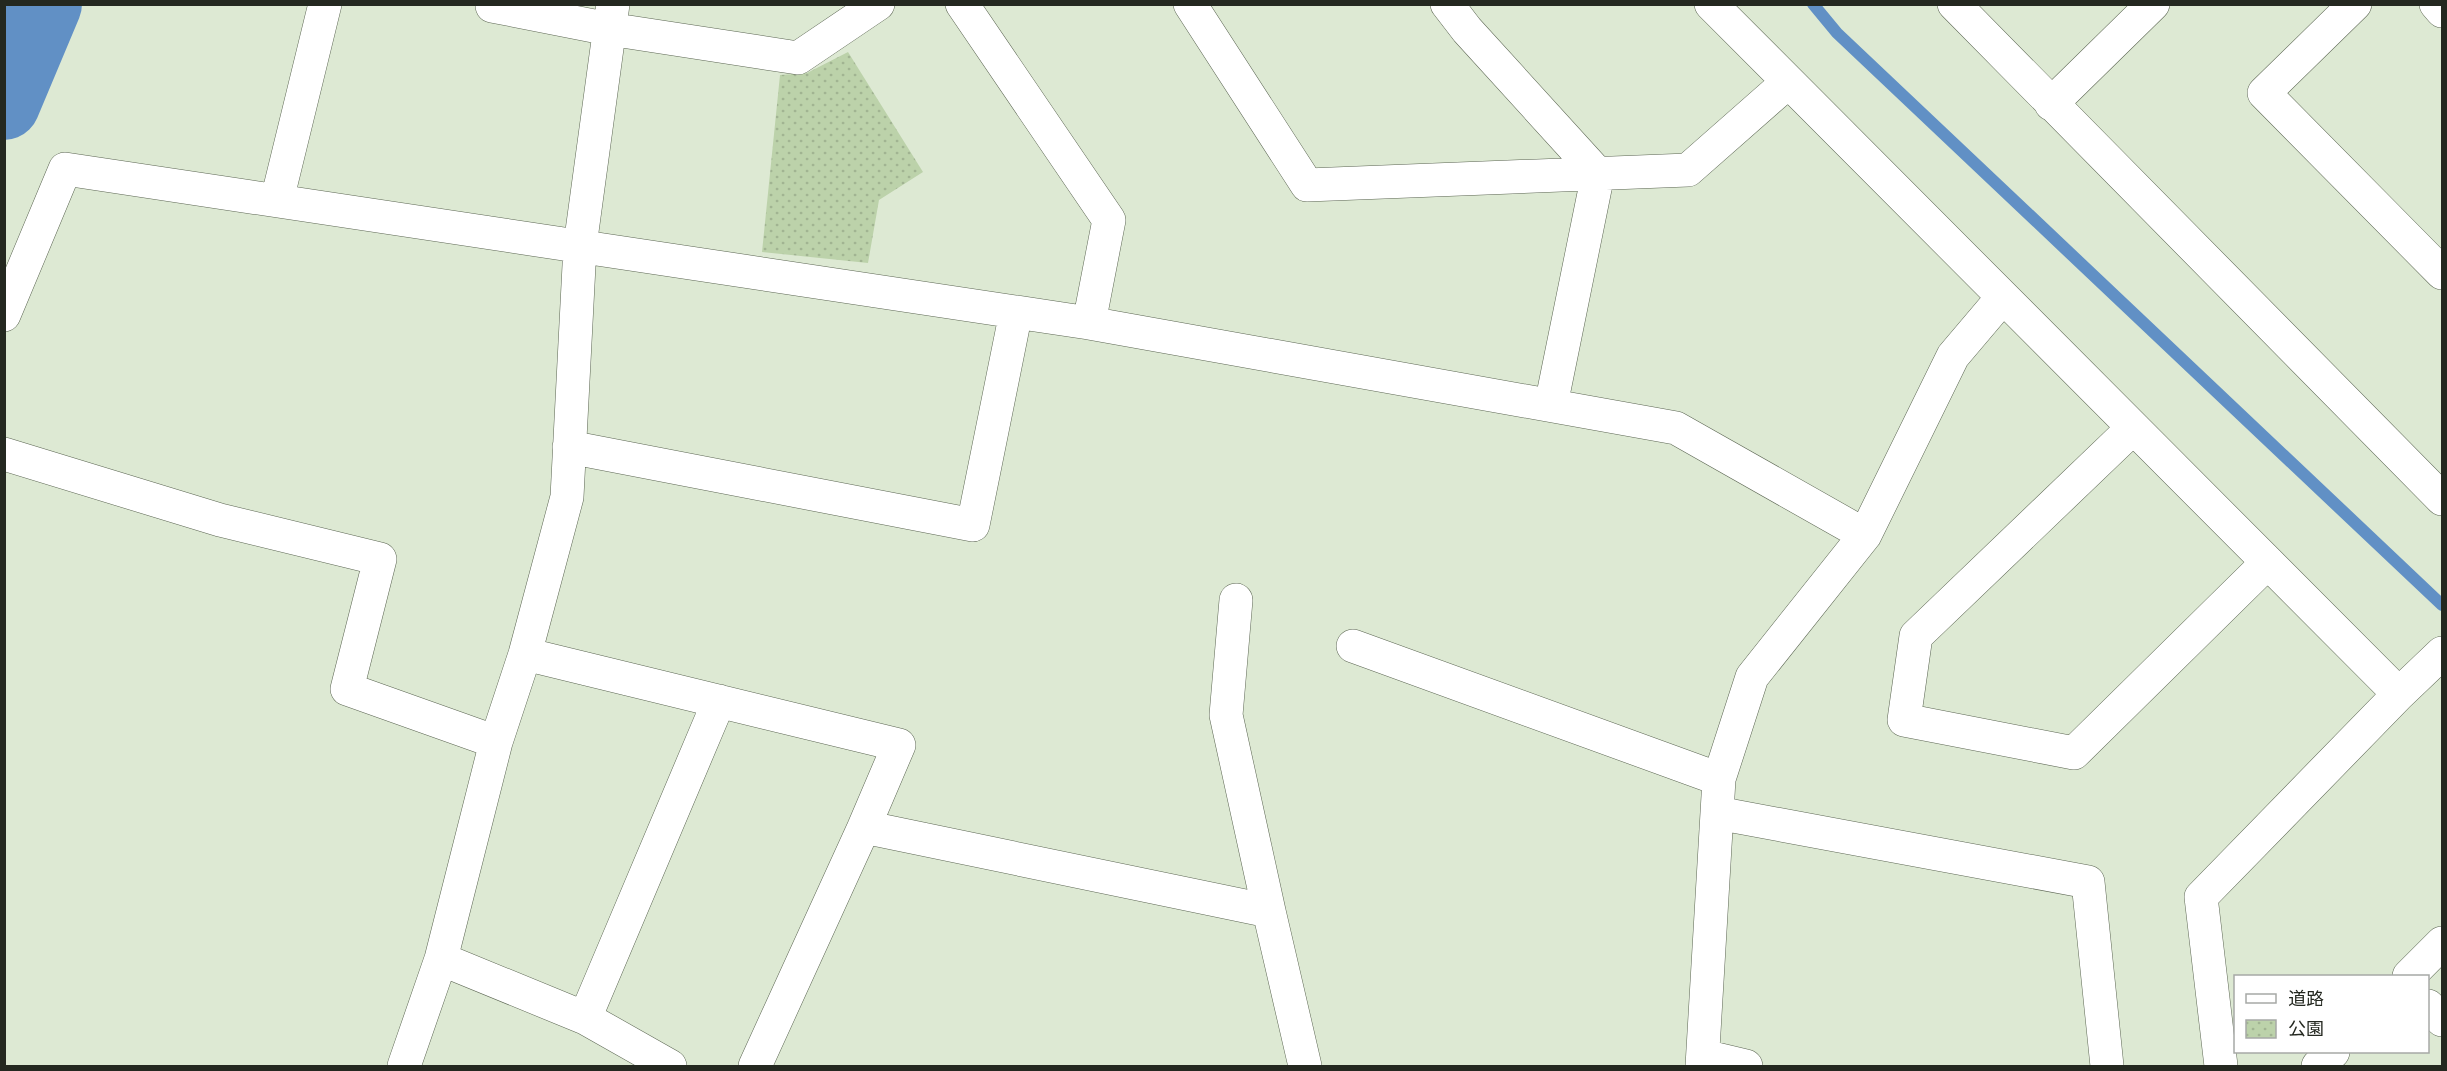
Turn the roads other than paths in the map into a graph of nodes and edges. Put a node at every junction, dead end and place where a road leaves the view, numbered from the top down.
1 (325, 4) edge
2 (878, 4) edge
3 (962, 4) edge
4 (1190, 4) edge
5 (1447, 4) edge
6 (1711, 4) edge
7 (1954, 4) edge
8 (2153, 4) edge
9 (2355, 4) edge
10 (2436, 4) edge
11 (492, 6) dead end
12 (2442, 11) edge
13 (611, 17) edge
14 (1788, 82) junction
15 (2051, 104) junction
16 (1598, 174) junction
17 (277, 200) junction
18 (580, 246) junction
19 (2442, 273) edge
20 (2003, 297) junction
21 (1017, 312) junction
22 (4, 315) edge
23 (1089, 323) junction
24 (1551, 405) junction
25 (2133, 428) junction
26 (569, 447) junction
27 (4, 454) edge
28 (2442, 499) edge
29 (1865, 535) junction
30 (2267, 562) junction
31 (1236, 600) dead end
32 (1353, 646) dead end
33 (525, 654) junction
34 (2442, 654) edge
35 (2398, 694) junction
36 (719, 701) junction
37 (496, 742) junction
38 (1719, 779) junction
39 (1717, 813) junction
40 (864, 827) junction
41 (1269, 911) junction
42 (2442, 943) edge
43 (441, 959) junction
44 (2410, 975) edge
45 (2429, 1008) edge
46 (585, 1018) junction
47 (2442, 1020) edge
48 (2332, 1053) edge
49 (1703, 1061) edge
50 (404, 1066) edge
51 (670, 1066) edge
52 (755, 1066) edge
53 (1305, 1066) edge
54 (1746, 1066) edge
55 (2107, 1066) edge
56 (2221, 1066) edge
57 (2318, 1066) edge

1 - 17 street
2 - 13 street
3 - 23 street
4 - 16 street
5 - 16 street
6 - 14 street
7 - 15 street
8 - 15 street
9 - 19 street
10 - 12 street
11 - 13 street
13 - 18 street
14 - 16 street
14 - 20 street
15 - 28 street
16 - 24 street
17 - 18 street
17 - 22 street
18 - 21 street
18 - 26 street
20 - 25 street
20 - 29 street
21 - 23 street
21 - 26 street
23 - 24 street
24 - 29 street
25 - 30 street
25 - 30 street
26 - 33 street
27 - 37 street
29 - 38 street
30 - 35 street
31 - 41 street
32 - 38 street
33 - 36 street
33 - 37 street
34 - 35 street
35 - 56 street
36 - 40 street
36 - 46 street
37 - 43 street
38 - 39 street
39 - 49 street
39 - 55 street
40 - 41 street
40 - 52 street
41 - 53 street
42 - 44 street
43 - 46 street
43 - 50 street
45 - 47 street
46 - 51 street
48 - 57 street
49 - 54 street

